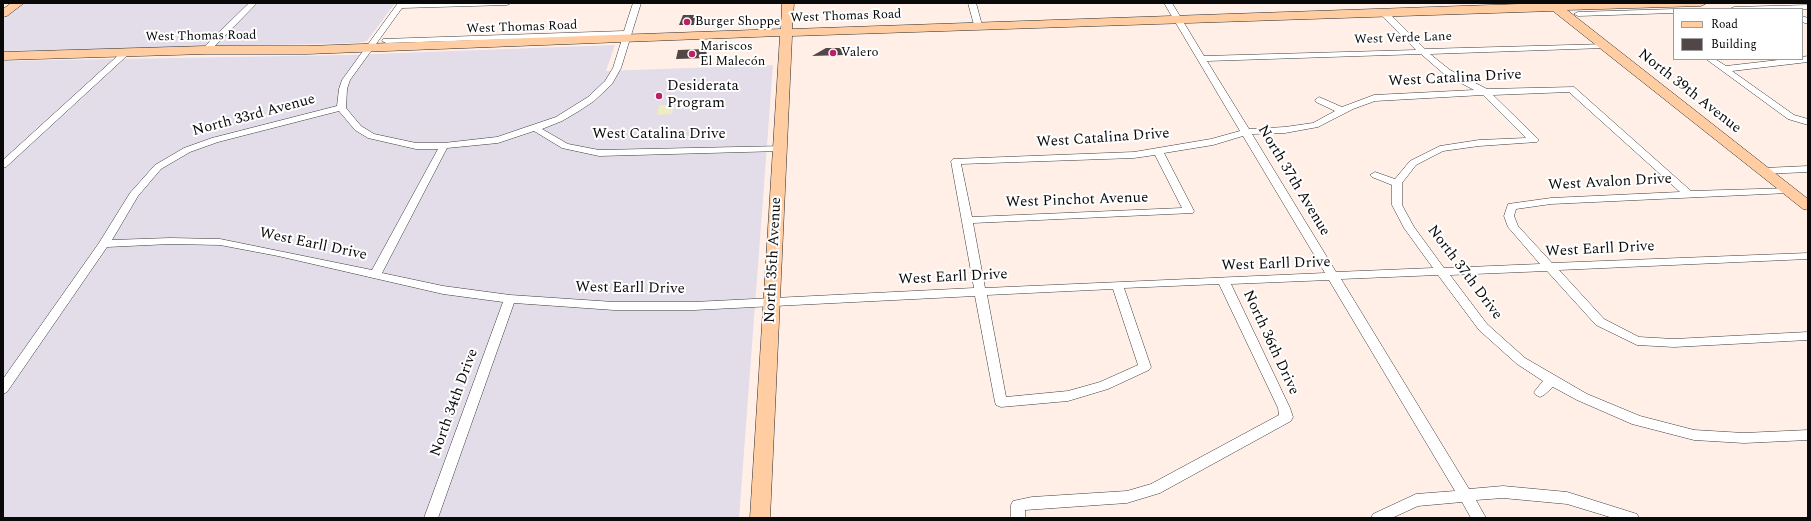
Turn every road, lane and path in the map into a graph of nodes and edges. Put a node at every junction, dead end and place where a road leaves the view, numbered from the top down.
1 (18, 3) edge
2 (253, 3) edge
3 (506, 3) edge
4 (637, 3) edge
5 (788, 3) edge
6 (972, 3) edge
7 (1168, 3) edge
8 (1701, 3) edge
9 (400, 5) edge
10 (1553, 5) edge
11 (1808, 6) edge
12 (1786, 8) edge
13 (1673, 11) edge
14 (1383, 12) junction
15 (3, 14) edge
16 (1578, 14) dead end
17 (1177, 18) junction
18 (978, 26) junction
19 (787, 33) junction
20 (626, 36) junction
21 (386, 41) dead end
22 (402, 43) junction
23 (1604, 46) junction
24 (370, 48) junction
25 (206, 50) junction
26 (127, 52) junction
27 (1421, 52) junction
28 (3, 56) edge
29 (1203, 59) junction
30 (1712, 60) edge
31 (1802, 60) edge
32 (1795, 61) junction
33 (1808, 68) edge
34 (1725, 69) junction
35 (1485, 92) junction
36 (1319, 100) dead end
37 (341, 108) junction
38 (1343, 111) junction
39 (1808, 122) edge
40 (536, 128) junction
41 (1246, 132) junction
42 (444, 146) junction
43 (781, 148) junction
44 (1159, 152) junction
45 (3, 166) edge
46 (1808, 169) edge
47 (1764, 171) junction
48 (1375, 175) dead end
49 (1397, 183) junction
50 (1788, 190) junction
51 (1688, 194) junction
52 (1808, 206) edge
53 (967, 220) junction
54 (104, 244) junction
55 (1808, 256) edge
56 (1551, 268) junction
57 (1442, 272) junction
58 (376, 274) junction
59 (1333, 277) junction
60 (1224, 282) junction
61 (1117, 285) junction
62 (981, 292) junction
63 (510, 299) junction
64 (772, 301) junction
65 (1808, 336) edge
66 (1552, 380) junction
67 (3, 389) edge
68 (1540, 392) dead end
69 (1808, 436) edge
70 (1466, 496) junction
71 (1018, 512) edge
72 (431, 518) edge
73 (760, 518) edge
74 (1378, 518) edge
75 (1479, 518) edge
76 (1632, 518) edge

1 - 15 main road
2 - 25 street
3 - 9 street
4 - 20 street
5 - 19 main road, North 35th Avenue
6 - 18 street
7 - 17 street, North 37th Avenue
8 - 10 main road, West Thomas Road
9 - 24 street
10 - 14 main road, West Thomas Road
10 - 23 main road, North 39th Avenue
11 - 12 street
13 - 16 street
14 - 17 main road, West Thomas Road
14 - 27 street
17 - 18 main road, West Thomas Road
17 - 29 street, North 37th Avenue
18 - 19 main road, West Thomas Road
19 - 20 main road, West Thomas Road
19 - 43 main road, North 35th Avenue
20 - 22 main road, West Thomas Road
20 - 40 street
21 - 22 street, West Thomas Road
22 - 24 main road, West Thomas Road
23 - 27 street, West Verde Lane
23 - 47 main road, North 39th Avenue
24 - 25 main road, West Thomas Road
24 - 37 street
25 - 26 main road, West Thomas Road
26 - 28 main road, West Thomas Road
26 - 45 street
27 - 29 street, West Verde Lane
27 - 35 street
29 - 41 street, North 37th Avenue
30 - 34 street
31 - 32 street
32 - 33 street
32 - 34 street
34 - 39 street
35 - 38 street, West Catalina Drive
35 - 49 street
35 - 51 street, West Catalina Drive
36 - 38 street
37 - 42 street
37 - 54 street, North 33rd Avenue
38 - 41 street, West Catalina Drive
40 - 42 street
40 - 43 street, West Catalina Drive
41 - 44 street, West Catalina Drive
41 - 59 street, North 37th Avenue
42 - 58 street
43 - 64 main road, North 35th Avenue
44 - 53 street, West Catalina Drive
44 - 53 street, West Pinchot Avenue
46 - 47 street
47 - 50 main road, North 39th Avenue
48 - 49 street
49 - 57 street, North 37th Drive
50 - 51 street, West Avalon Drive
50 - 52 main road, North 39th Avenue
51 - 56 street, West Avalon Drive
53 - 62 street
54 - 58 street, West Earll Drive
54 - 67 street, North 33rd Avenue
55 - 56 street, West Earll Drive
56 - 57 street, West Earll Drive
56 - 65 street
57 - 59 street, West Earll Drive
57 - 66 street, North 37th Drive
58 - 63 street, West Earll Drive
59 - 60 street, West Earll Drive
59 - 70 street, North 37th Avenue
60 - 61 street, West Earll Drive
60 - 71 street, North 36th Drive
61 - 62 street, West Earll Drive
61 - 62 street
62 - 64 street, West Earll Drive
63 - 64 street, West Earll Drive
63 - 72 street, North 34th Drive
64 - 73 main road, North 35th Avenue
66 - 68 street
66 - 69 street, North 37th Drive
70 - 74 street
70 - 75 street, North 37th Avenue
70 - 76 street

